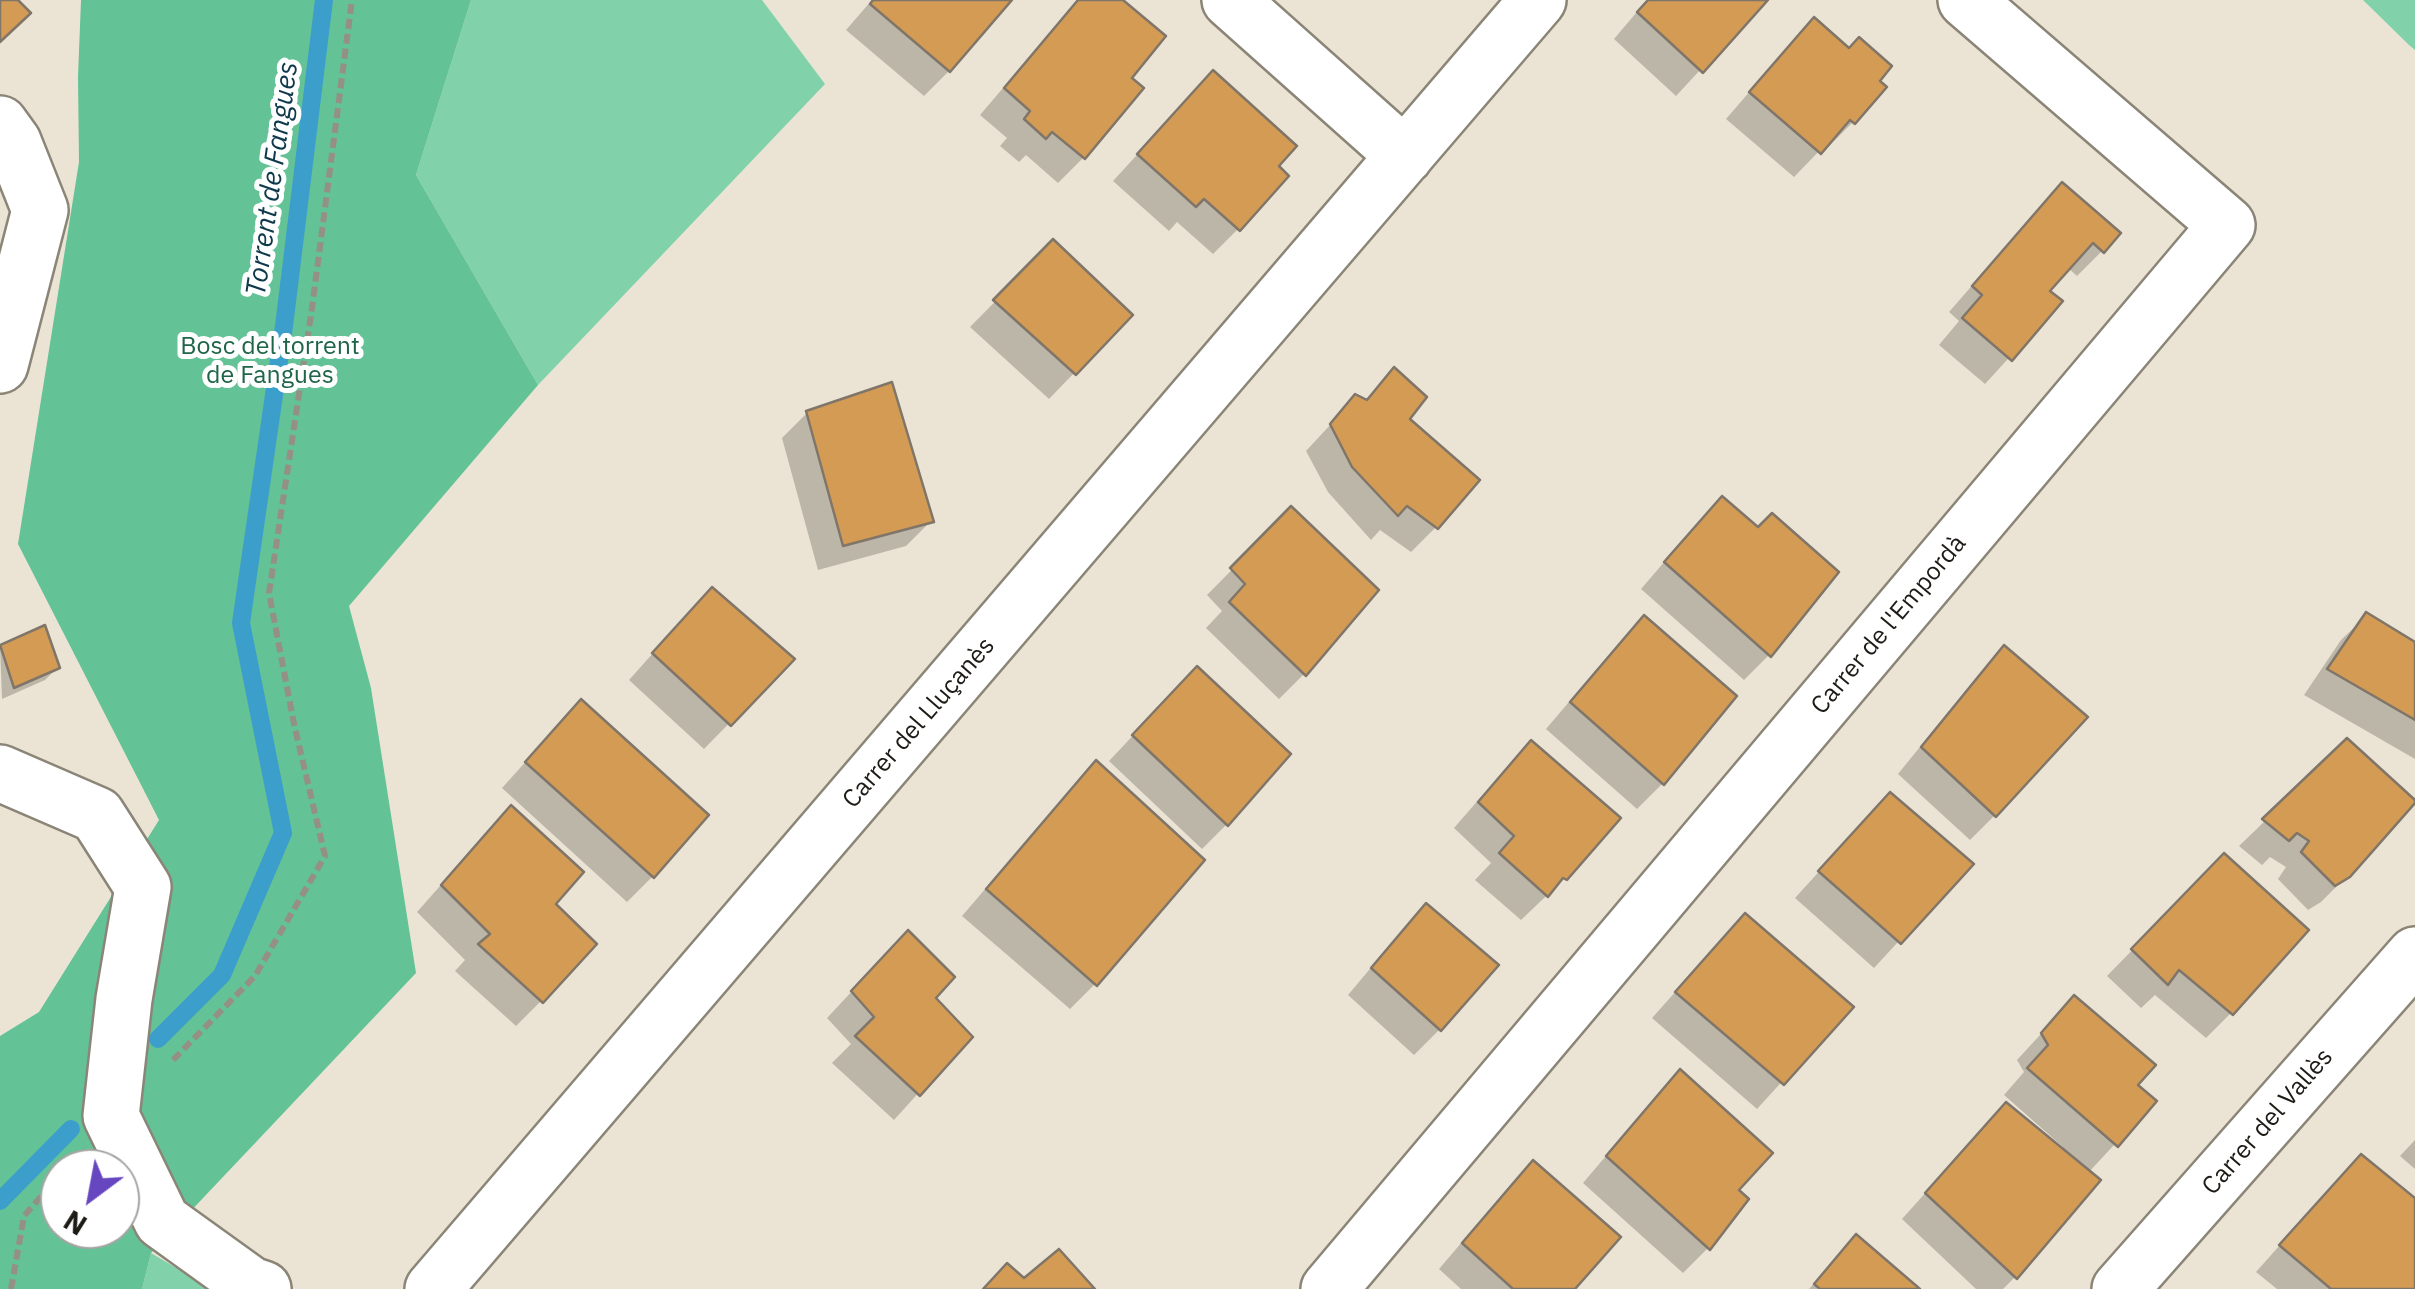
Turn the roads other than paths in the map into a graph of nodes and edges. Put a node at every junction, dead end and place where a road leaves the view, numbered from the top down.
1 (1230, 0) edge
2 (1538, 0) edge
3 (1966, 0) edge
4 (0, 124) edge
5 (1404, 156) junction
6 (0, 365) edge
7 (0, 773) edge
8 (2415, 955) edge
9 (263, 1289) edge
10 (433, 1289) edge
11 (1329, 1289) edge
12 (2120, 1289) edge

1 - 5 street
2 - 5 street, Carrer del Lluçanès
3 - 11 street, Carrer de l'Empordà
4 - 6 street
5 - 10 street, Carrer del Lluçanès
7 - 9 street
8 - 12 street, Carrer del Vallès

